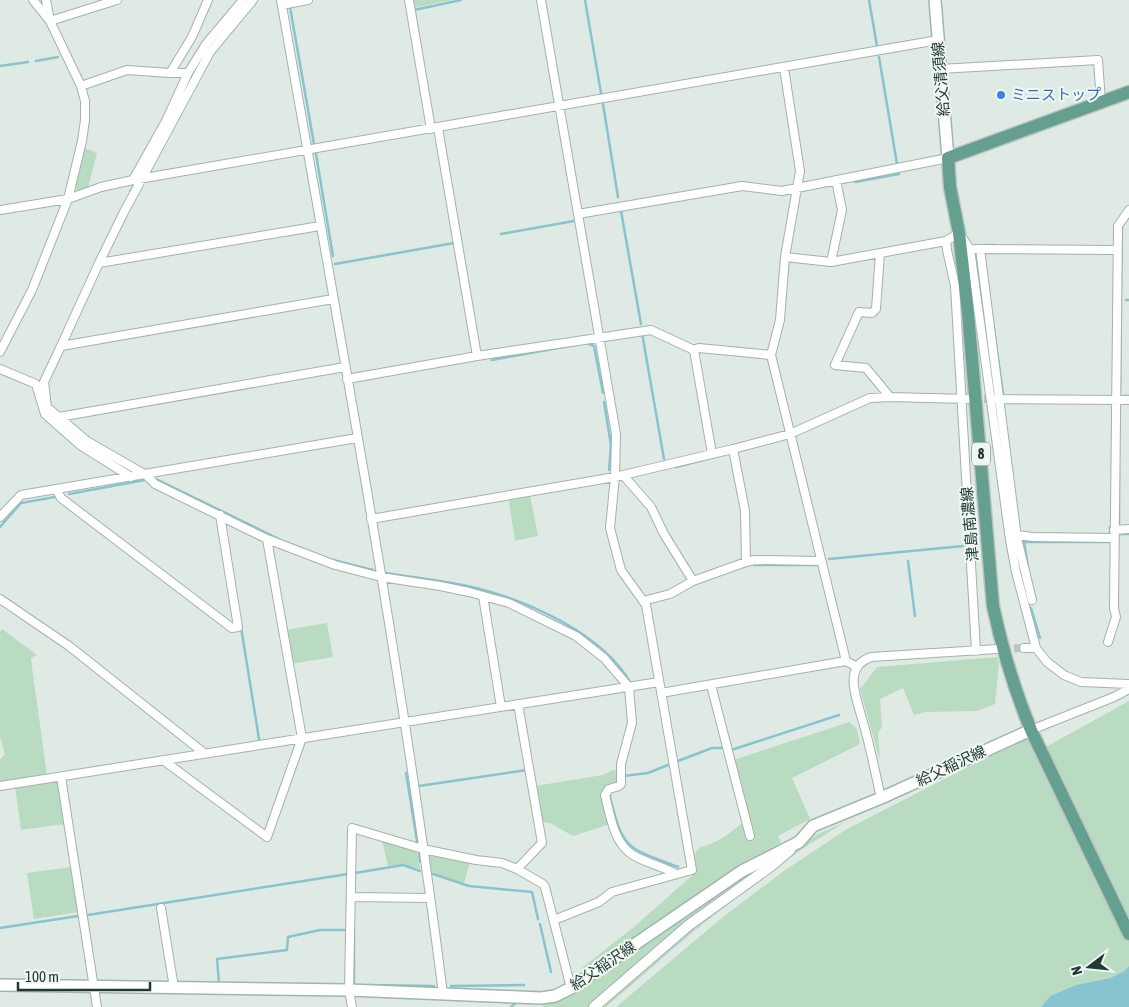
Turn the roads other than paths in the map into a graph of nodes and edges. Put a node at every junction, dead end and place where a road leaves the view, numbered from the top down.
1 (33, 0) edge
2 (46, 0) edge
3 (117, 0) edge
4 (208, 0) edge
5 (243, 0) edge
6 (253, 0) edge
7 (308, 0) edge
8 (409, 0) edge
9 (541, 0) edge
10 (935, 0) edge
11 (282, 2) edge
12 (50, 21) junction
13 (938, 40) junction
14 (784, 68) junction
15 (940, 69) junction
16 (170, 73) junction
17 (188, 73) junction
18 (81, 86) junction
19 (1129, 92) edge
20 (1101, 102) junction
21 (560, 107) junction
22 (434, 128) junction
23 (307, 150) junction
24 (948, 158) junction
25 (143, 179) junction
26 (133, 180) junction
27 (836, 180) junction
28 (797, 188) junction
29 (68, 199) junction
30 (0, 210) edge
31 (1129, 210) edge
32 (578, 214) junction
33 (320, 226) junction
34 (959, 233) junction
35 (946, 241) junction
36 (970, 249) junction
37 (980, 249) junction
38 (1117, 250) junction
39 (880, 253) junction
40 (785, 257) junction
41 (832, 262) junction
42 (99, 263) junction
43 (333, 299) junction
44 (599, 337) junction
45 (61, 346) junction
46 (694, 350) junction
47 (0, 352) edge
48 (771, 355) junction
49 (477, 356) junction
50 (345, 367) junction
51 (0, 369) edge
52 (347, 379) junction
53 (890, 397) junction
54 (965, 399) junction
55 (988, 399) junction
56 (1000, 399) junction
57 (1116, 400) junction
58 (1129, 400) edge
59 (60, 416) junction
60 (790, 434) junction
61 (357, 438) junction
62 (733, 449) junction
63 (712, 454) junction
64 (146, 475) junction
65 (619, 476) junction
66 (131, 477) junction
67 (56, 489) junction
68 (220, 515) junction
69 (0, 517) edge
70 (371, 519) junction
71 (1129, 529) edge
72 (1114, 530) junction
73 (1015, 538) junction
74 (1114, 538) junction
75 (267, 539) junction
76 (821, 561) junction
77 (746, 562) junction
78 (381, 577) junction
79 (693, 581) junction
80 (484, 596) junction
81 (0, 599) edge
82 (1032, 600) dead end
83 (642, 601) junction
84 (1108, 642) dead end
85 (1024, 648) tunnel mouth
86 (1036, 648) junction
87 (997, 649) tunnel mouth
88 (976, 651) junction
89 (846, 661) junction
90 (857, 667) junction
91 (659, 682) junction
92 (1129, 684) edge
93 (711, 685) junction
94 (629, 687) junction
95 (1129, 689) edge
96 (661, 694) junction
97 (518, 704) junction
98 (501, 707) junction
99 (403, 722) junction
100 (1031, 730) junction
101 (302, 738) junction
102 (204, 753) junction
103 (163, 760) junction
104 (61, 777) junction
105 (0, 786) edge
106 (881, 798) junction
107 (750, 836) dead end
108 (799, 842) junction
109 (423, 849) junction
110 (517, 869) junction
111 (676, 874) junction
112 (352, 898) junction
113 (430, 898) junction
114 (161, 908) dead end
115 (554, 920) junction
116 (1129, 934) edge
117 (0, 985) edge
118 (94, 986) junction
119 (174, 988) junction
120 (572, 988) junction
121 (349, 990) junction
122 (442, 994) junction
123 (539, 1003) edge
124 (97, 1007) edge
125 (352, 1007) edge
126 (594, 1007) edge

1 - 12 street
2 - 12 street
3 - 12 street
4 - 16 street
5 - 17 street
6 - 25 street
7 - 11 street
8 - 22 street
9 - 21 street
10 - 13 main road, 給父清須線
11 - 23 street
12 - 18 street
13 - 14 street
13 - 15 main road, 給父清須線
14 - 21 street
14 - 28 street
15 - 20 street
15 - 24 main road, 給父清須線
16 - 17 street
16 - 18 street
17 - 26 street
18 - 29 street
19 - 20 main road
20 - 24 main road
21 - 22 street
21 - 32 street
22 - 23 street
22 - 49 street
23 - 25 street
23 - 33 street
24 - 27 street
24 - 34 main road, 津島南濃線 / 8
25 - 26 street
25 - 42 street
26 - 29 street
27 - 28 street
27 - 41 street
28 - 32 street
28 - 40 street
29 - 30 street
29 - 47 street
31 - 38 street
32 - 44 street
33 - 42 street
33 - 43 street
34 - 35 street
34 - 36 street
34 - 100 main road, 津島南濃線 / 8
35 - 39 street
35 - 54 street
36 - 37 street
36 - 55 street
37 - 38 street
37 - 56 street
38 - 57 street
39 - 41 street
39 - 53 street
40 - 41 street
40 - 48 street
42 - 45 street
43 - 45 street
43 - 50 street
44 - 46 street
44 - 49 street
44 - 65 street
45 - 59 street
46 - 48 street
46 - 63 street
48 - 60 street
49 - 52 street
50 - 52 street
50 - 59 street
51 - 66 street
52 - 61 street
53 - 54 street
53 - 60 street
54 - 88 street
55 - 56 street
55 - 73 street
56 - 57 street
56 - 73 street
57 - 58 street
57 - 72 street
59 - 64 street
60 - 62 street
60 - 76 street
61 - 64 street
61 - 70 street
62 - 63 street
62 - 77 street
63 - 65 street
64 - 66 street
64 - 68 street
65 - 70 street
65 - 79 street
65 - 83 street
66 - 67 street
67 - 68 street
67 - 69 street
68 - 75 street
70 - 78 street
71 - 72 street
72 - 74 street
73 - 74 street
73 - 82 street
73 - 86 street
74 - 84 street
75 - 78 street
75 - 101 street
76 - 77 street
76 - 89 street
77 - 79 street
78 - 80 street
78 - 99 street
79 - 83 street
80 - 94 street
80 - 98 street
81 - 102 street
83 - 91 street
85 - 86 street
86 - 92 street
87 - 88 street
88 - 90 street
89 - 90 street
89 - 93 street
90 - 106 street
91 - 94 street
91 - 96 street
93 - 96 street
93 - 107 street
94 - 97 street
94 - 111 street
95 - 100 street
96 - 111 street
97 - 98 street
97 - 110 street
98 - 99 street
99 - 101 street
99 - 109 street
100 - 106 main road, 給父稲沢線
100 - 116 main road, 津島南濃線 / 8
101 - 102 street
101 - 103 street
102 - 103 street
103 - 104 street
104 - 105 street
104 - 118 street
106 - 108 main road, 給父稲沢線
108 - 120 main road, 給父稲沢線
108 - 126 street
109 - 110 street
109 - 112 street
109 - 113 street
110 - 115 street
111 - 115 street
112 - 113 street
112 - 121 street
113 - 122 street
114 - 119 street
115 - 120 street
117 - 118 main road, 給父稲沢線
118 - 119 main road, 給父稲沢線
118 - 124 street
119 - 121 main road, 給父稲沢線
120 - 123 main road, 給父稲沢線
121 - 122 main road, 給父稲沢線
121 - 125 street
122 - 123 main road, 給父稲沢線

